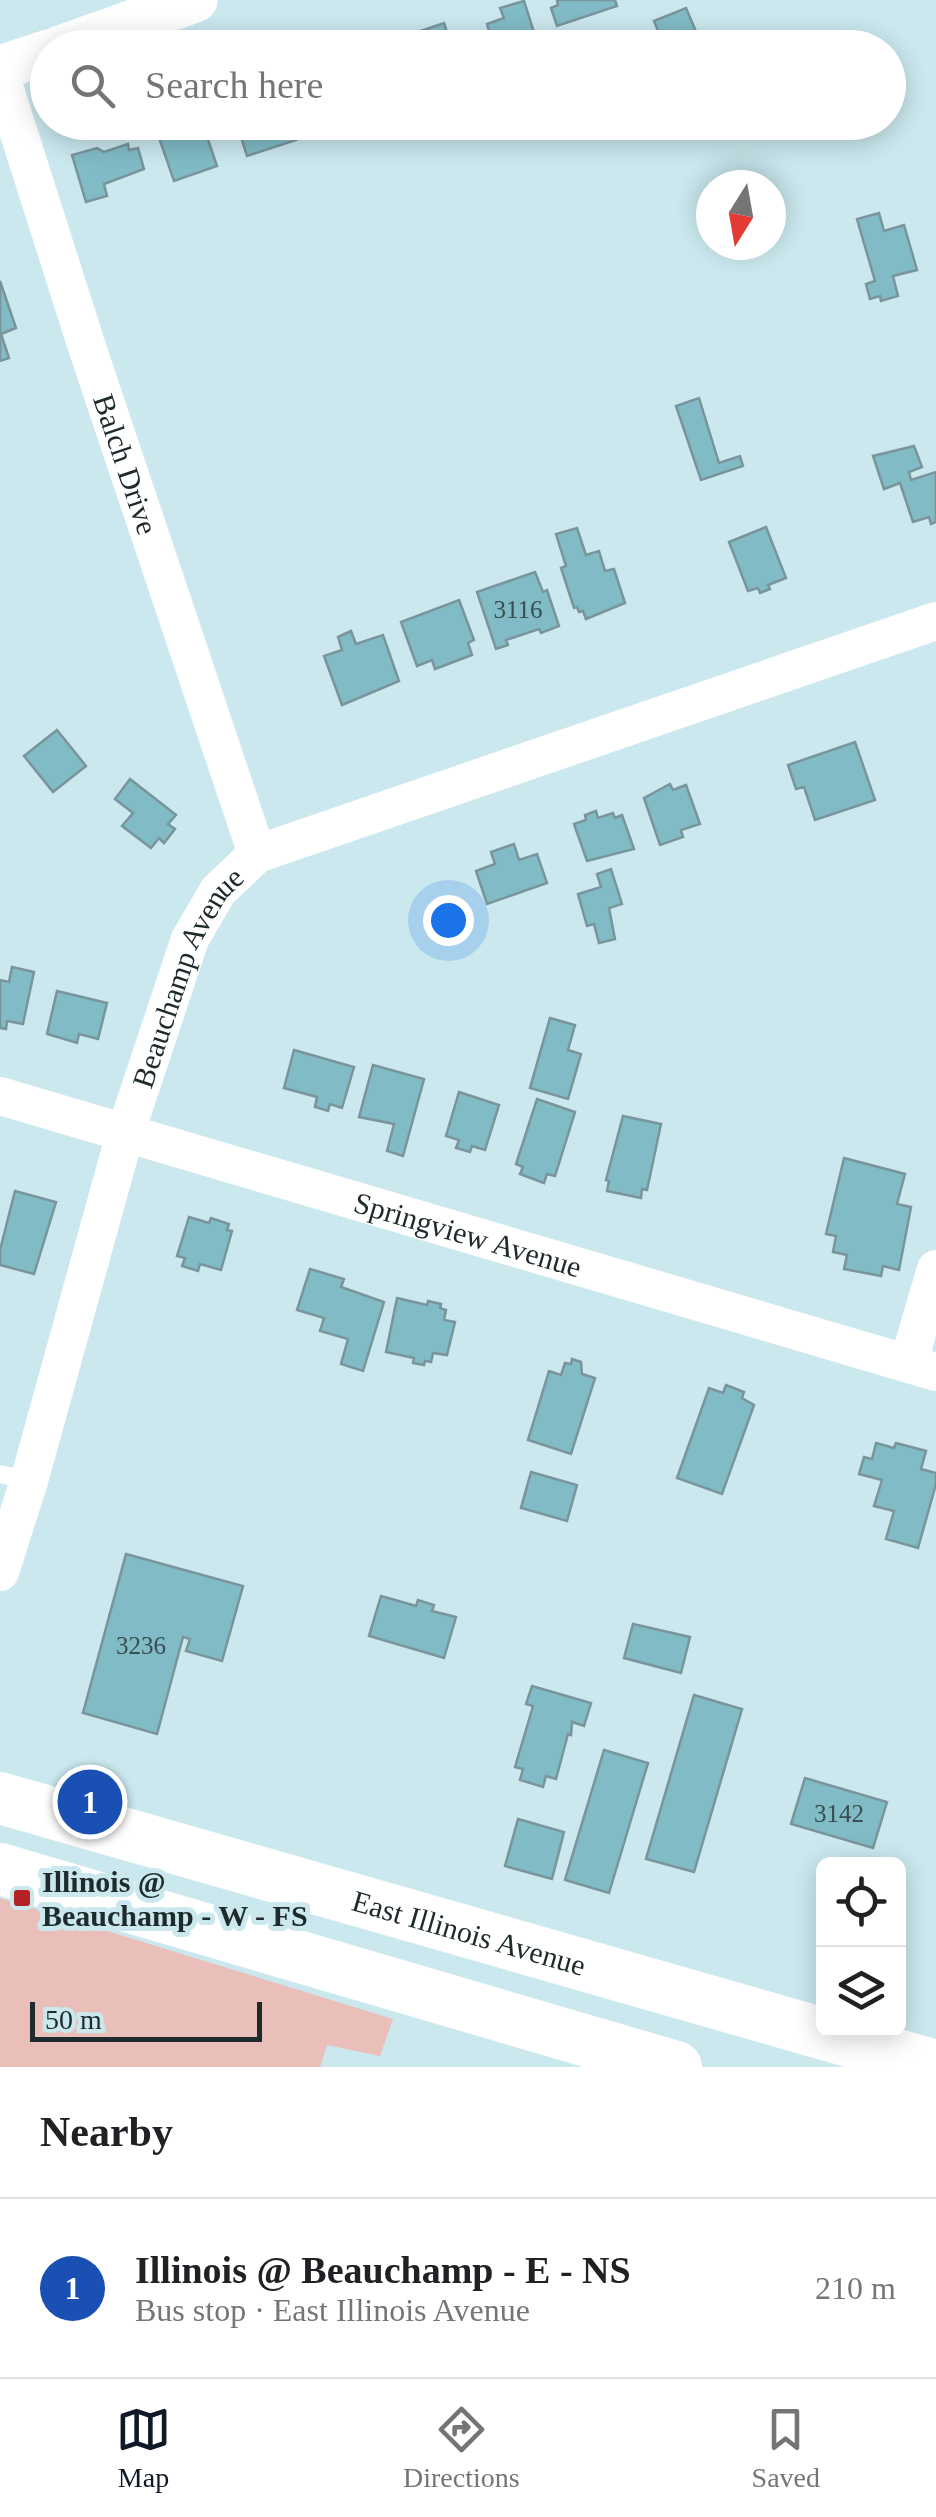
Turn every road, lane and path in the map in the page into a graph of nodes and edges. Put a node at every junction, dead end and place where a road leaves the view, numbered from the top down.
1 (195, 0) edge
2 (111, 30) edge
3 (30, 59) edge
4 (0, 71) edge
5 (936, 621) edge
6 (257, 854) junction
7 (0, 1096) edge
8 (125, 1134) junction
9 (936, 1269) edge
10 (922, 1368) edge
11 (14, 1477) edge
12 (0, 1572) edge
13 (0, 1798) edge
14 (0, 1869) edge
15 (936, 2066) edge
16 (676, 2067) edge

1 - 2 street
3 - 4 street
4 - 6 street, Balch Drive
5 - 6 street, Beauchamp Avenue
6 - 8 street, Beauchamp Avenue
7 - 8 street, Springview Avenue
8 - 10 street, Springview Avenue
8 - 11 street, Beauchamp Avenue
9 - 10 street
11 - 12 street, Beauchamp Avenue
13 - 15 main road, East Illinois Avenue
14 - 16 main road

